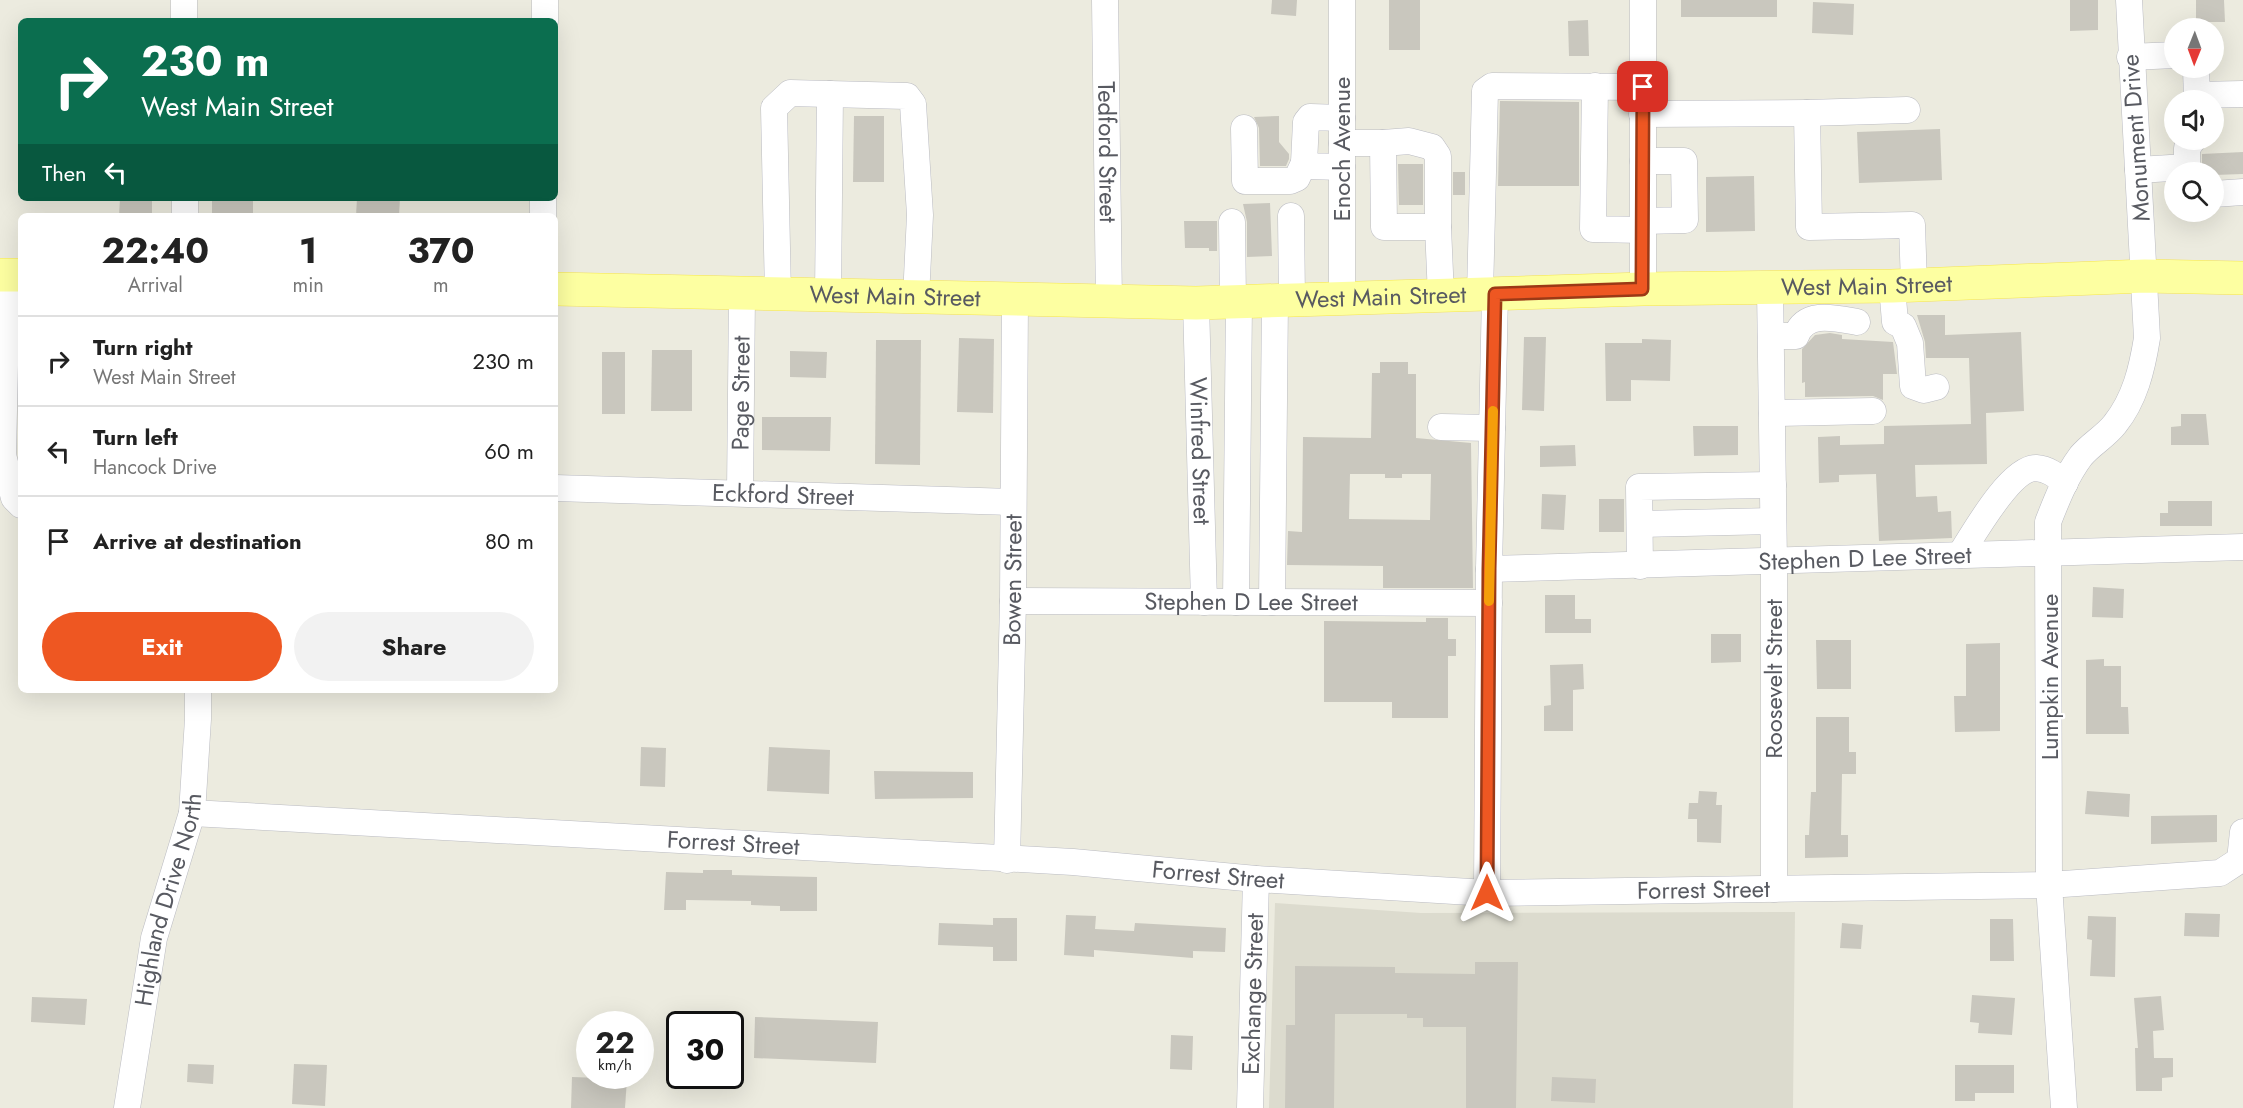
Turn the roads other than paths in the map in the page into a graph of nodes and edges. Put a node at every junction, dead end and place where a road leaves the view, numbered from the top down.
1 (184, 0) edge
2 (545, 0) edge
3 (1105, 0) edge
4 (1342, 0) edge
5 (1643, 0) edge
6 (2129, 0) edge
7 (184, 18) edge
8 (545, 18) edge
9 (2164, 55) edge
10 (2130, 57) junction
11 (1595, 86) junction
12 (1643, 87) junction
13 (830, 94) junction
14 (2243, 94) edge
15 (2224, 97) edge
16 (2224, 104) edge
17 (2243, 107) edge
18 (1907, 110) dead end
19 (1807, 113) junction
20 (1642, 114) junction
21 (1244, 128) dead end
22 (1342, 142) junction
23 (1383, 143) junction
24 (1643, 161) junction
25 (1304, 163) junction
26 (2138, 170) junction
27 (2164, 170) edge
28 (2243, 192) edge
29 (2224, 193) edge
30 (1291, 216) dead end
31 (1232, 222) dead end
32 (1643, 225) junction
33 (1438, 227) junction
34 (9, 275) edge
35 (2145, 276) junction
36 (2243, 278) edge
37 (1903, 286) junction
38 (1855, 287) junction
39 (558, 289) edge
40 (1642, 289) junction
41 (1770, 289) junction
42 (742, 294) junction
43 (1488, 294) junction
44 (778, 295) junction
45 (828, 296) junction
46 (1441, 296) junction
47 (916, 298) junction
48 (1342, 299) junction
49 (1015, 300) junction
50 (1283, 300) junction
51 (1236, 302) junction
52 (1109, 303) junction
53 (1196, 303) junction
54 (1857, 322) junction
55 (1895, 322) junction
56 (1771, 336) junction
57 (13, 358) edge
58 (1936, 387) dead end
59 (1873, 411) dead end
60 (1772, 413) junction
61 (1441, 427) dead end
62 (1492, 428) junction
63 (2065, 483) junction
64 (1773, 485) junction
65 (558, 488) edge
66 (740, 492) junction
67 (18, 502) edge
68 (1012, 502) junction
69 (1773, 521) junction
70 (1640, 524) junction
71 (2243, 547) edge
72 (2050, 551) junction
73 (1960, 555) junction
74 (1774, 563) junction
75 (1640, 566) junction
76 (1489, 569) junction
77 (1013, 602) junction
78 (1204, 602) junction
79 (1236, 602) junction
80 (1272, 602) junction
81 (1489, 603) junction
82 (198, 693) edge
83 (192, 813) junction
84 (2243, 832) edge
85 (1007, 860) junction
86 (1256, 879) junction
87 (2049, 885) junction
88 (1774, 889) junction
89 (1487, 893) junction
90 (127, 1108) edge
91 (1250, 1108) edge
92 (2064, 1108) edge

1 - 7 street
2 - 8 street
3 - 52 street, Tedford Street
4 - 22 street, Enoch Avenue
5 - 12 street
6 - 10 street, Monument Drive
9 - 10 street
10 - 26 street, Monument Drive
11 - 12 street
11 - 32 street
11 - 43 street
12 - 20 street
13 - 44 street
13 - 45 street
13 - 47 street
14 - 15 street
16 - 17 street
18 - 19 street
19 - 20 street
19 - 37 street
20 - 24 street
21 - 25 street
22 - 23 street
22 - 25 street
22 - 25 street
22 - 48 street, Enoch Avenue
23 - 33 street
23 - 33 street
24 - 32 street
24 - 32 street
26 - 27 street
26 - 35 street, Monument Drive
28 - 29 street
30 - 50 street
31 - 51 street
32 - 40 street
33 - 46 street
34 - 57 street
35 - 36 main road, West Main Street
35 - 37 main road, West Main Street
35 - 63 street, Lumpkin Avenue
37 - 38 main road, West Main Street
37 - 55 street
38 - 41 main road, West Main Street
38 - 54 street
39 - 42 main road, West Main Street
40 - 41 main road, West Main Street
40 - 43 main road, West Main Street
41 - 56 street, Roosevelt Street
42 - 44 main road, West Main Street
42 - 66 street, Page Street
43 - 46 main road, West Main Street
43 - 62 street
44 - 45 main road, West Main Street
45 - 47 main road, West Main Street
46 - 48 main road, West Main Street
47 - 49 main road, West Main Street
48 - 50 main road, West Main Street
49 - 52 main road, West Main Street
49 - 68 street, Bowen Street
50 - 51 main road, West Main Street
50 - 80 street
51 - 53 main road, West Main Street
51 - 79 street
52 - 53 main road, West Main Street
53 - 78 street, Winfred Street
54 - 55 street
54 - 56 street
55 - 58 street
56 - 60 street, Roosevelt Street
57 - 67 street
59 - 60 street
60 - 64 street, Roosevelt Street
61 - 62 street
62 - 76 street
63 - 72 street, Lumpkin Avenue
63 - 73 street
64 - 69 street, Roosevelt Street
64 - 70 street
65 - 66 street, Eckford Street
66 - 68 street, Eckford Street
68 - 77 street, Bowen Street
69 - 70 street
69 - 74 street, Roosevelt Street
70 - 75 street
71 - 72 street, Stephen D Lee Street
72 - 73 street, Stephen D Lee Street
72 - 87 street, Lumpkin Avenue
73 - 74 street, Stephen D Lee Street
74 - 75 street, Stephen D Lee Street
74 - 88 street, Roosevelt Street
75 - 76 street, Stephen D Lee Street
76 - 81 street
77 - 78 street, Stephen D Lee Street
77 - 85 street, Bowen Street
78 - 79 street, Stephen D Lee Street
79 - 80 street, Stephen D Lee Street
80 - 81 street, Stephen D Lee Street
81 - 89 street
82 - 83 street, Highland Drive North
83 - 85 street, Forrest Street
83 - 90 street, Highland Drive North
84 - 87 street, Forrest Street
85 - 86 street, Forrest Street
86 - 89 street, Forrest Street
86 - 91 street, Exchange Street
87 - 88 street, Forrest Street
87 - 92 street, Lumpkin Avenue
88 - 89 street, Forrest Street

